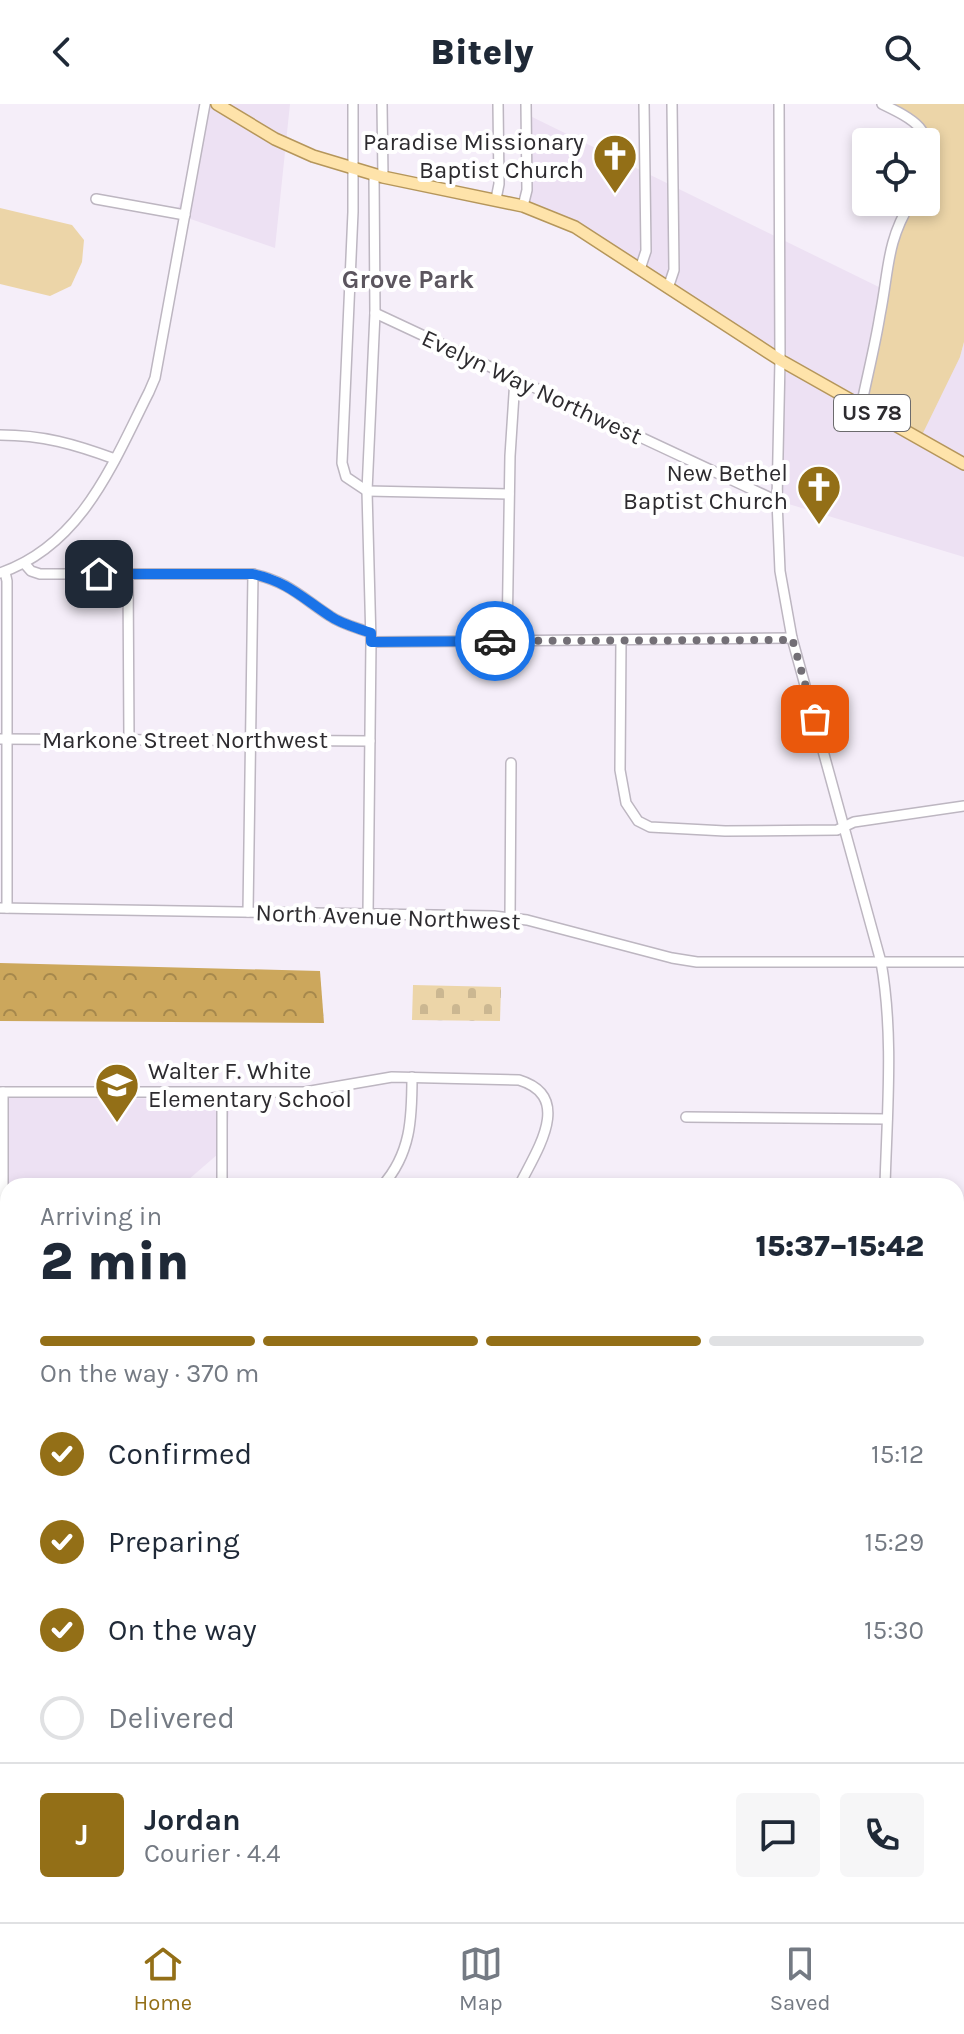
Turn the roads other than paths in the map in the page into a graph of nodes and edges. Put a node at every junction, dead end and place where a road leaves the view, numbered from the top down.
1 (205, 104) edge
2 (217, 104) edge
3 (353, 104) edge
4 (382, 104) edge
5 (498, 104) edge
6 (526, 104) edge
7 (644, 104) edge
8 (672, 104) edge
9 (779, 104) edge
10 (882, 104) edge
11 (920, 128) edge
12 (353, 169) junction
13 (379, 176) junction
14 (96, 199) dead end
15 (496, 199) junction
16 (523, 206) junction
17 (185, 215) junction
18 (902, 216) edge
19 (640, 269) junction
20 (668, 288) junction
21 (375, 313) junction
22 (780, 360) junction
23 (515, 379) junction
24 (861, 407) junction
25 (0, 435) edge
26 (115, 459) junction
27 (964, 464) edge
28 (367, 491) junction
29 (509, 494) junction
30 (777, 501) junction
31 (24, 563) junction
32 (2, 573) edge
33 (128, 574) junction
34 (253, 574) junction
35 (371, 637) junction
36 (792, 638) junction
37 (507, 641) junction
38 (621, 641) junction
39 (3, 739) edge
40 (129, 739) junction
41 (251, 739) junction
42 (370, 741) junction
43 (511, 763) dead end
44 (964, 806) edge
45 (844, 827) junction
46 (3, 908) edge
47 (248, 912) junction
48 (368, 914) junction
49 (510, 917) junction
50 (881, 962) junction
51 (964, 962) edge
52 (412, 1077) junction
53 (1, 1092) edge
54 (222, 1093) junction
55 (686, 1117) dead end
56 (887, 1119) junction
57 (2, 1178) edge
58 (222, 1178) edge
59 (388, 1178) edge
60 (523, 1178) edge
61 (885, 1178) edge

1 - 17 street
2 - 12 main road, US 78
3 - 12 street
4 - 13 street
5 - 15 street
6 - 16 street
7 - 19 street
8 - 20 street
9 - 22 street
10 - 11 street
12 - 13 main road, US 78
12 - 28 street
13 - 15 main road, US 78
13 - 21 street
14 - 17 street
15 - 16 main road, US 78
16 - 19 main road, US 78
17 - 26 street
18 - 24 street
19 - 20 main road, US 78
20 - 22 main road, US 78
21 - 23 street, Evelyn Way Northwest
21 - 28 street
22 - 24 main road, US 78
22 - 30 street
23 - 29 street
23 - 30 street, Evelyn Way Northwest
24 - 27 main road, US 78
25 - 26 street
26 - 31 street
28 - 29 street
28 - 35 street
29 - 37 street
30 - 36 street
31 - 32 street
31 - 33 street
32 - 39 street
33 - 34 street
33 - 40 street
34 - 35 street
34 - 41 street
35 - 37 street
35 - 42 street
36 - 38 street
36 - 45 street
37 - 38 street
38 - 45 street
39 - 40 street, Markone Street Northwest
39 - 46 street
40 - 41 street, Markone Street Northwest
41 - 42 street, Markone Street Northwest
41 - 47 street
42 - 48 street
43 - 49 street
44 - 45 street
45 - 50 street
46 - 47 street, North Avenue Northwest
47 - 48 street, North Avenue Northwest
48 - 49 street, North Avenue Northwest
49 - 50 street, North Avenue Northwest
50 - 51 street, North Avenue Northwest
50 - 56 street
52 - 54 street
52 - 59 street
52 - 60 street
53 - 54 street
53 - 57 street
54 - 58 street
55 - 56 street
56 - 61 street

